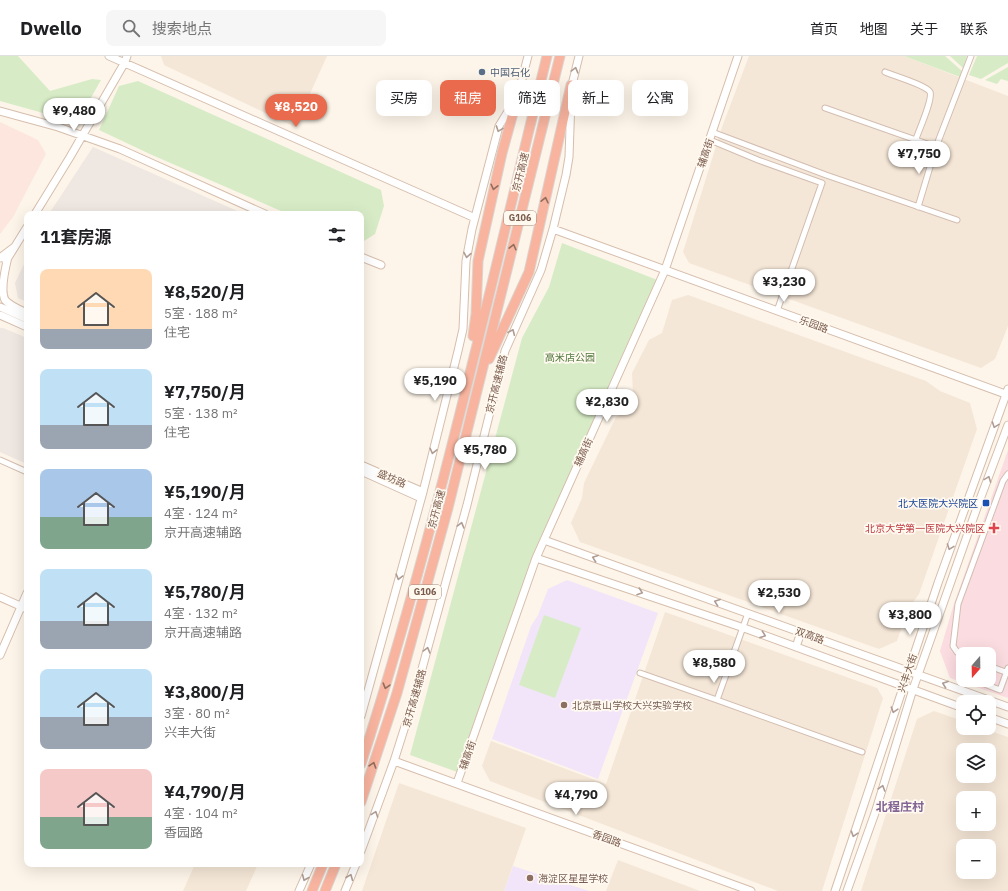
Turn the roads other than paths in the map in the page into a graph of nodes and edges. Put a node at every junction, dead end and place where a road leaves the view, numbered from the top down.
1 (109, 56) edge
2 (528, 56) edge
3 (547, 56) edge
4 (560, 56) edge
5 (579, 56) edge
6 (738, 56) edge
7 (971, 56) edge
8 (126, 59) edge
9 (885, 72) dead end
10 (522, 80) edge
11 (572, 80) edge
12 (568, 98) edge
13 (825, 108) dead end
14 (0, 111) edge
15 (505, 116) edge
16 (512, 116) edge
17 (570, 116) edge
18 (712, 132) junction
19 (83, 135) junction
20 (916, 139) junction
21 (710, 140) junction
22 (936, 147) junction
23 (918, 207) junction
24 (37, 211) edge
25 (258, 211) edge
26 (475, 218) junction
27 (957, 220) dead end
28 (553, 229) junction
29 (24, 232) edge
30 (16, 245) junction
31 (8, 257) junction
32 (0, 258) edge
33 (364, 258) edge
34 (381, 265) dead end
35 (664, 270) junction
36 (0, 271) edge
37 (0, 306) edge
38 (24, 311) edge
39 (777, 311) junction
40 (0, 315) edge
41 (0, 322) edge
42 (24, 323) edge
43 (24, 323) edge
44 (24, 324) edge
45 (468, 377) junction
46 (480, 380) junction
47 (1007, 392) edge
48 (1008, 426) edge
49 (0, 460) edge
50 (364, 466) edge
51 (24, 471) edge
52 (364, 473) edge
53 (1008, 474) edge
54 (422, 494) junction
55 (544, 540) junction
56 (536, 558) junction
57 (0, 597) edge
58 (24, 607) edge
59 (748, 613) junction
60 (744, 628) junction
61 (801, 632) junction
62 (796, 647) junction
63 (956, 650) edge
64 (0, 655) edge
65 (996, 668) edge
66 (908, 670) junction
67 (1007, 671) edge
68 (640, 673) dead end
69 (918, 674) junction
70 (902, 686) junction
71 (992, 687) edge
72 (913, 689) junction
73 (717, 700) junction
74 (364, 705) edge
75 (956, 705) edge
76 (1008, 707) edge
77 (996, 720) edge
78 (1008, 724) edge
79 (862, 752) dead end
80 (364, 755) edge
81 (394, 761) junction
82 (457, 783) junction
83 (364, 793) edge
84 (862, 808) junction
85 (875, 812) junction
86 (364, 842) edge
87 (310, 867) edge
88 (323, 867) edge
89 (335, 867) edge
90 (355, 867) edge
91 (299, 891) edge
92 (312, 891) edge
93 (326, 891) edge
94 (345, 891) edge
95 (751, 891) edge
96 (835, 891) edge
97 (848, 891) edge

1 - 8 street
2 - 10 street
3 - 45 highway, 京开高速 / G106
46 -> 4 highway, 京开高速 / G106
11 -> 5 street, 京开高速辅路
6 - 18 street, 辅高街
7 - 22 street
8 - 19 street
8 - 26 street
9 - 20 street
46 -> 12 highway
13 - 20 street
14 - 19 street
15 -> 26 street
16 -> 45 highway
17 - 28 street, 京开高速辅路
18 - 21 street, 辅高街
18 - 23 street
19 - 24 street
19 - 25 street
20 - 22 street
21 - 35 street, 辅高街
21 - 39 street
22 - 23 street
23 - 27 street
26 -> 54 street
28 - 35 street, 乐园路
81 -> 28 street, 京开高速辅路
29 - 30 street
30 - 31 street
30 - 32 street
31 - 36 street
31 - 38 street
33 - 34 street
35 - 39 street, 乐园路
35 - 55 street, 辅高街
37 - 42 street
39 - 47 street, 乐园路
40 - 43 street
41 - 44 street
45 -> 80 highway, 京开高速 / G106
83 -> 46 highway, 京开高速 / G106
47 -> 66 street, 兴丰大街
69 -> 48 street, 兴丰大街
49 - 51 street
50 - 54 street, 盛坊路
52 - 54 street, 盛坊路
53 - 63 street
54 -> 74 street
55 - 56 street, 辅高街
59 -> 55 street, 双高路
56 -> 60 street, 双高路
56 - 82 street, 辅高街
57 - 58 street
58 - 64 street
59 - 60 street
59 - 61 street, 双高路
60 -> 62 street, 双高路
60 - 73 street
61 - 62 street
61 - 66 street, 双高路
62 - 70 street, 双高路
65 - 67 street
66 - 69 street, 双高路
66 - 70 street, 兴丰大街
67 - 71 street
68 - 73 street
69 - 72 street, 兴丰大街
76 -> 69 street, 双高路
70 - 72 street, 双高路
70 -> 84 street, 兴丰大街
72 - 75 street, 双高路
85 -> 72 street, 兴丰大街
73 - 79 street
77 - 78 street
81 - 82 street, 香园路
86 -> 81 street, 京开高速辅路
82 - 95 street, 香园路
84 - 85 street
84 -> 96 street, 兴丰大街
85 - 97 street, 兴丰大街
87 -> 91 street
88 - 92 highway
89 - 93 highway
94 -> 90 street

